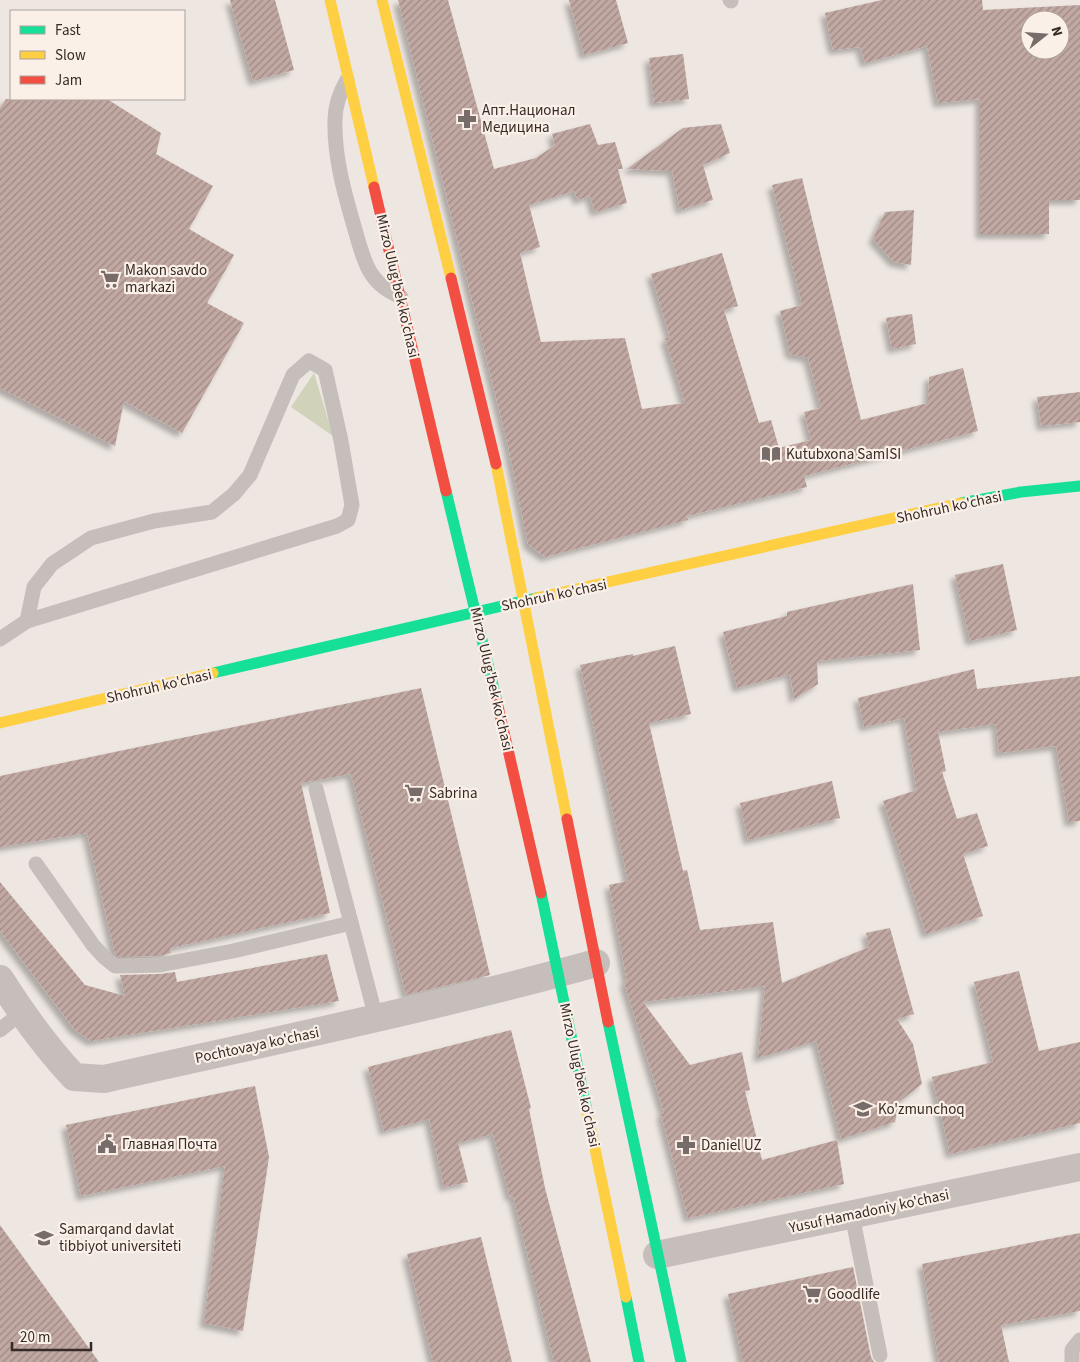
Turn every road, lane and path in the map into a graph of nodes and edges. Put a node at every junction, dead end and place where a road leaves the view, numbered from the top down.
1 (330, 0) edge
2 (382, 0) edge
3 (348, 76) junction
4 (400, 297) junction
5 (1080, 486) edge
6 (524, 602) junction
7 (476, 612) junction
8 (27, 621) junction
9 (0, 639) edge
10 (0, 723) edge
11 (316, 789) dead end
12 (36, 864) dead end
13 (351, 923) junction
14 (596, 963) junction
15 (559, 973) junction
16 (0, 980) edge
17 (21, 1014) junction
18 (376, 1018) junction
19 (0, 1030) edge
20 (1080, 1166) edge
21 (852, 1215) junction
22 (657, 1256) junction
23 (1080, 1340) edge
24 (880, 1355) dead end
25 (639, 1362) edge
26 (681, 1362) edge
27 (1072, 1362) edge

1 - 3 main road, Mirzo Ulug'bek ko'chasi
2 - 6 main road
3 - 4 main road, Mirzo Ulug'bek ko'chasi
3 - 4 lane
4 - 7 main road, Mirzo Ulug'bek ko'chasi
5 - 6 main road, Shohruh ko'chasi
6 - 7 main road, Shohruh ko'chasi
6 - 14 main road
7 - 10 main road, Shohruh ko'chasi
7 - 15 main road, Mirzo Ulug'bek ko'chasi
8 - 8 lane
8 - 9 lane
11 - 13 lane
12 - 13 lane
13 - 18 lane
14 - 15 street, Pochtovaya ko'chasi
14 - 22 main road
15 - 18 street, Pochtovaya ko'chasi
15 - 25 main road, Mirzo Ulug'bek ko'chasi
16 - 17 street, Pochtovaya ko'chasi
17 - 18 street, Pochtovaya ko'chasi
17 - 19 lane
20 - 21 street, Yusuf Hamadoniy ko'chasi
21 - 22 street, Yusuf Hamadoniy ko'chasi
21 - 24 lane
22 - 26 main road
23 - 27 lane

